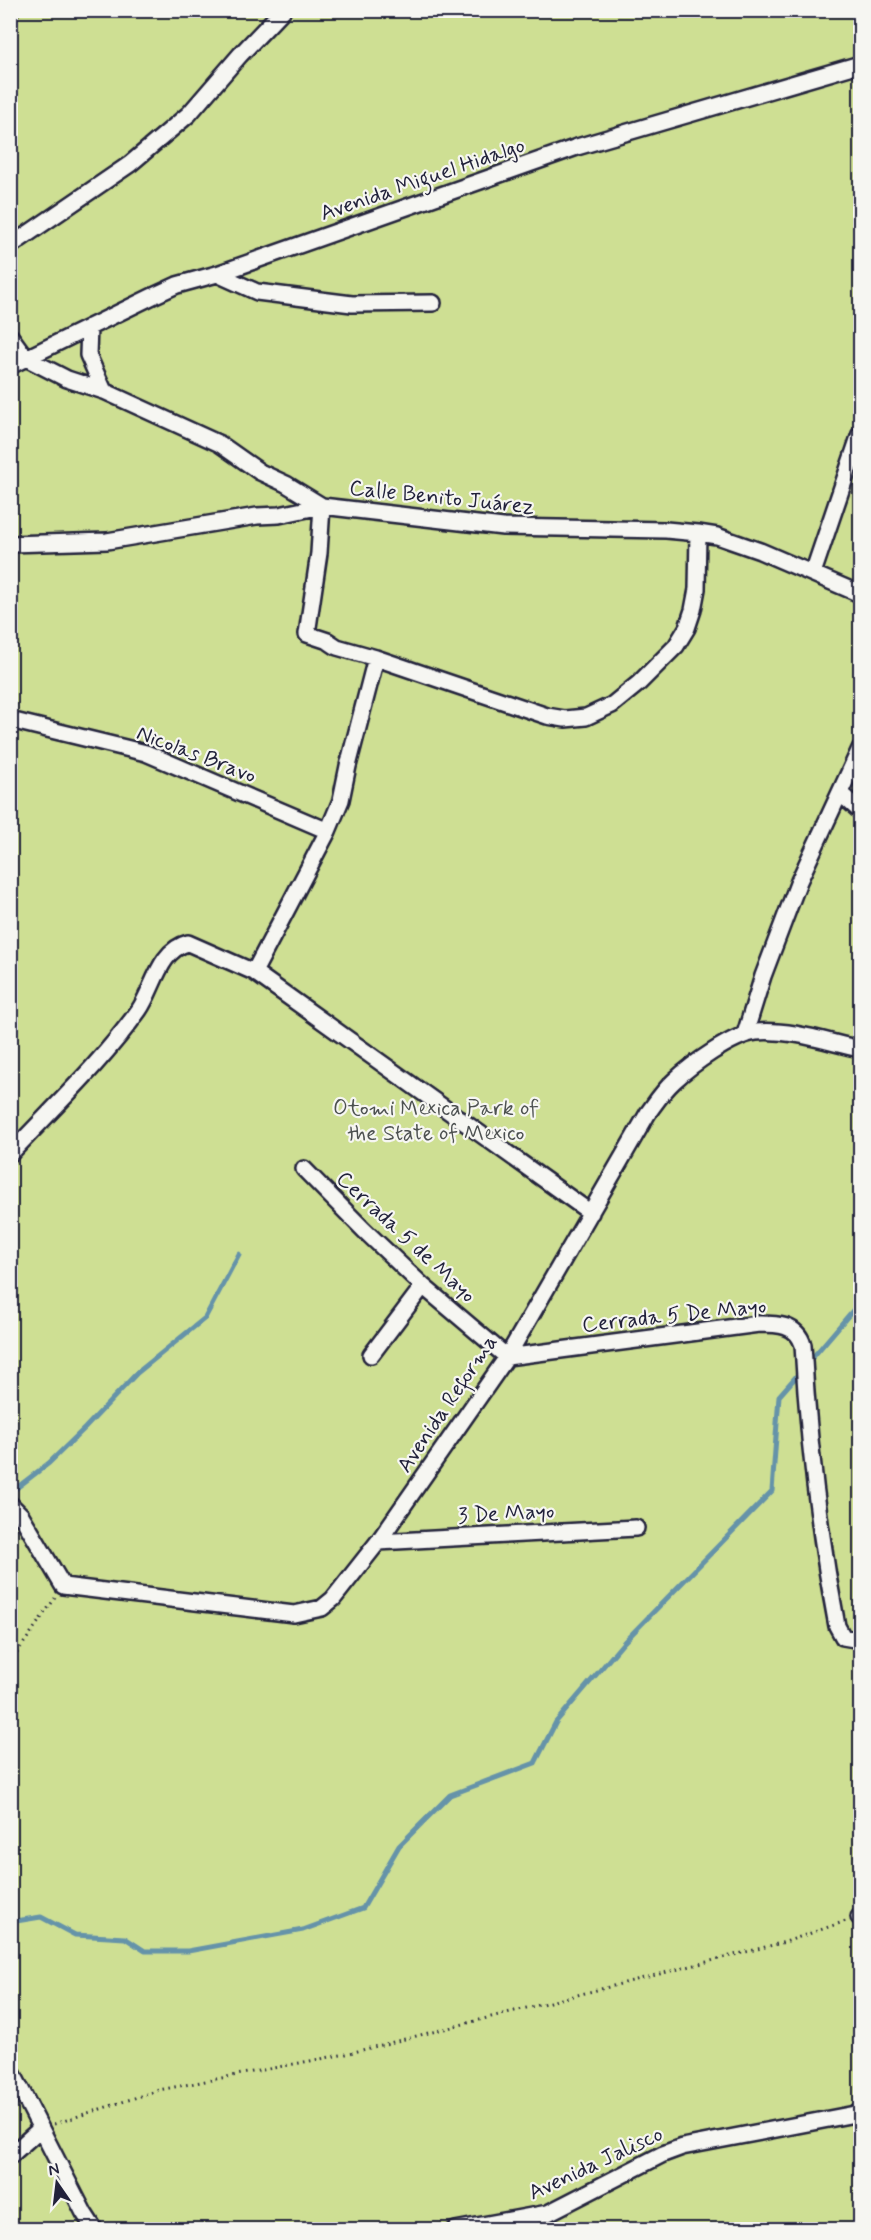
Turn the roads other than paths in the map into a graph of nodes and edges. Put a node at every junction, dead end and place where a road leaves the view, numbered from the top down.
1 (283, 10) edge
2 (861, 64) edge
3 (10, 246) edge
4 (217, 274) junction
5 (433, 303) dead end
6 (89, 327) junction
7 (10, 336) edge
8 (26, 358) junction
9 (10, 366) edge
10 (104, 391) junction
11 (861, 434) edge
12 (322, 506) junction
13 (698, 533) junction
14 (10, 544) edge
15 (813, 573) junction
16 (861, 594) edge
17 (376, 658) junction
18 (10, 720) edge
19 (861, 749) edge
20 (840, 793) junction
21 (861, 811) edge
22 (328, 831) junction
23 (254, 972) junction
24 (745, 1034) junction
25 (861, 1049) edge
26 (10, 1154) edge
27 (304, 1169) dead end
28 (591, 1213) junction
29 (423, 1286) junction
30 (370, 1355) dead end
31 (507, 1357) junction
32 (10, 1504) edge
33 (636, 1528) dead end
34 (378, 1542) junction
35 (861, 1640) edge
36 (10, 2068) edge
37 (861, 2113) edge
38 (40, 2129) junction
39 (10, 2156) edge
40 (95, 2229) edge
41 (455, 2229) edge

1 - 3 street
2 - 4 street, Avenida Miguel Hidalgo
4 - 5 street
4 - 6 street, Avenida Miguel Hidalgo
6 - 8 street, Avenida Miguel Hidalgo
6 - 10 street
7 - 8 street
8 - 9 street, Avenida Miguel Hidalgo
8 - 10 street
10 - 12 street
11 - 15 street
12 - 13 street, Calle Benito Juárez
12 - 14 street, Calle Benito Juárez
12 - 17 street
13 - 15 street, Calle Benito Juárez
13 - 17 street
15 - 16 street, Calle Benito Juárez
17 - 22 street
18 - 22 street, Nicolas Bravo
19 - 20 street
20 - 21 street
20 - 24 street
22 - 23 street
23 - 26 street
23 - 28 street
24 - 25 street
24 - 28 street, Avenida Reforma
27 - 29 street, Cerrada 5 de Mayo
28 - 31 street, Avenida Reforma
29 - 30 street
29 - 31 street, Cerrada 5 de Mayo
31 - 34 street, Avenida Reforma
31 - 35 street, Cerrada 5 De Mayo
32 - 34 street, Avenida Reforma
33 - 34 street, 3 De Mayo
36 - 38 street
37 - 41 street, Avenida Jalisco
38 - 39 street
38 - 40 street

